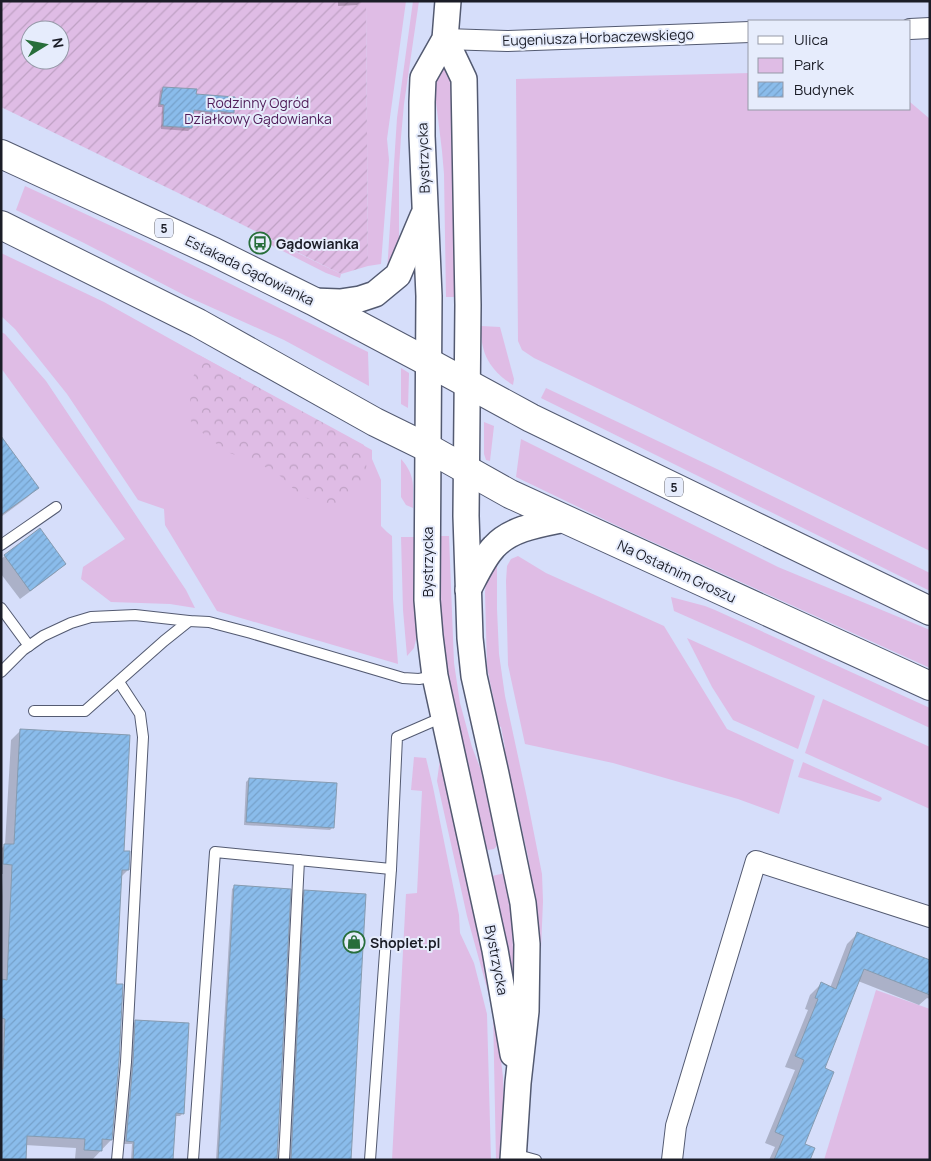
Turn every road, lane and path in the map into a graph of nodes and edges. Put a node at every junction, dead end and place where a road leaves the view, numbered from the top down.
1 (448, 1) edge
2 (930, 28) edge
3 (911, 29) edge
4 (748, 32) edge
5 (445, 39) junction
6 (7, 156) edge
7 (426, 209) junction
8 (1, 225) edge
9 (313, 301) junction
10 (428, 362) junction
11 (468, 382) junction
12 (428, 448) junction
13 (466, 469) junction
14 (56, 507) dead end
15 (565, 519) junction
16 (1, 545) edge
17 (468, 590) junction
18 (1, 608) edge
19 (930, 611) edge
20 (189, 621) junction
21 (29, 646) junction
22 (1, 672) edge
23 (435, 676) junction
24 (118, 682) junction
25 (930, 686) edge
26 (34, 712) dead end
27 (444, 716) junction
28 (509, 840) junction
29 (473, 845) junction
30 (299, 860) junction
31 (391, 869) junction
32 (930, 917) edge
33 (518, 1083) junction
34 (521, 1158) edge
35 (118, 1160) edge
36 (193, 1160) edge
37 (284, 1160) edge
38 (370, 1160) edge
39 (672, 1160) edge

1 - 5 street, Bystrzycka
2 - 3 street
4 - 5 street, Eugeniusza Horbaczewskiego
5 - 7 street, Bystrzycka
5 - 11 street, Bystrzycka
6 - 9 main road, Estakada Gądowianka / 5
7 - 9 street
7 - 10 street, Bystrzycka
8 - 12 main road
9 - 10 main road, Estakada Gądowianka / 5
10 - 11 main road, Estakada Gądowianka / 5
10 - 12 street, Bystrzycka
11 - 13 street, Bystrzycka
11 - 19 main road, 5
12 - 13 main road, Na Ostatnim Groszu
12 - 23 street, Bystrzycka
13 - 15 main road, Na Ostatnim Groszu
13 - 17 street, Bystrzycka
14 - 16 lane
15 - 17 street
15 - 25 main road, Na Ostatnim Groszu
17 - 28 street, Bystrzycka
18 - 21 lane
20 - 21 lane
20 - 23 lane
20 - 24 lane
21 - 22 lane
23 - 27 street, Bystrzycka
24 - 26 lane
24 - 35 lane
27 - 29 street, Bystrzycka
27 - 31 lane
28 - 29 street
28 - 33 street, Bystrzycka
29 - 33 street, Bystrzycka
30 - 31 lane
30 - 36 lane
30 - 37 lane
31 - 38 lane
32 - 39 street
33 - 34 street, Bystrzycka

